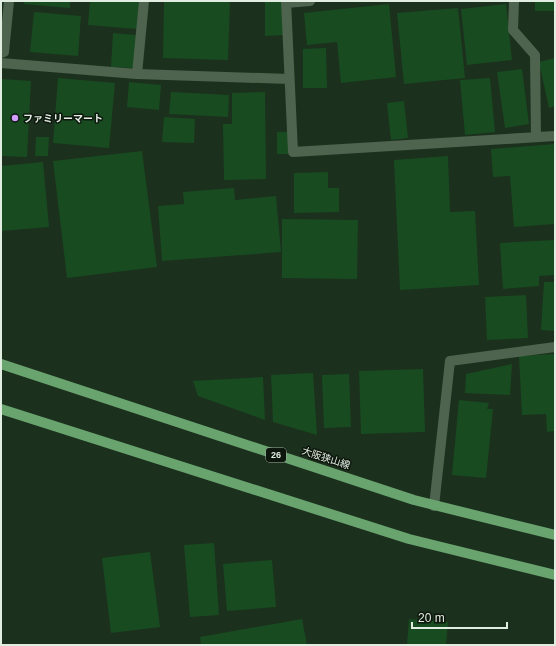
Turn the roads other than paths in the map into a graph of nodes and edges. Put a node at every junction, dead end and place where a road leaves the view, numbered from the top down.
1 (9, 1) edge
2 (144, 1) edge
3 (310, 1) edge
4 (514, 1) edge
5 (286, 2) edge
6 (1, 53) edge
7 (1, 63) edge
8 (137, 74) junction
9 (289, 79) junction
10 (555, 136) edge
11 (536, 137) junction
12 (555, 347) edge
13 (1, 364) edge
14 (1, 409) edge
15 (434, 506) junction
16 (555, 535) edge
17 (555, 575) edge

1 - 6 street
2 - 8 street
3 - 5 street
4 - 11 street
5 - 9 street
7 - 8 street
8 - 9 street
9 - 11 street
10 - 11 street
12 - 15 street
13 - 15 main road, 大阪狭山線 / 26
14 - 17 main road
15 - 16 main road, 大阪狭山線 / 26

